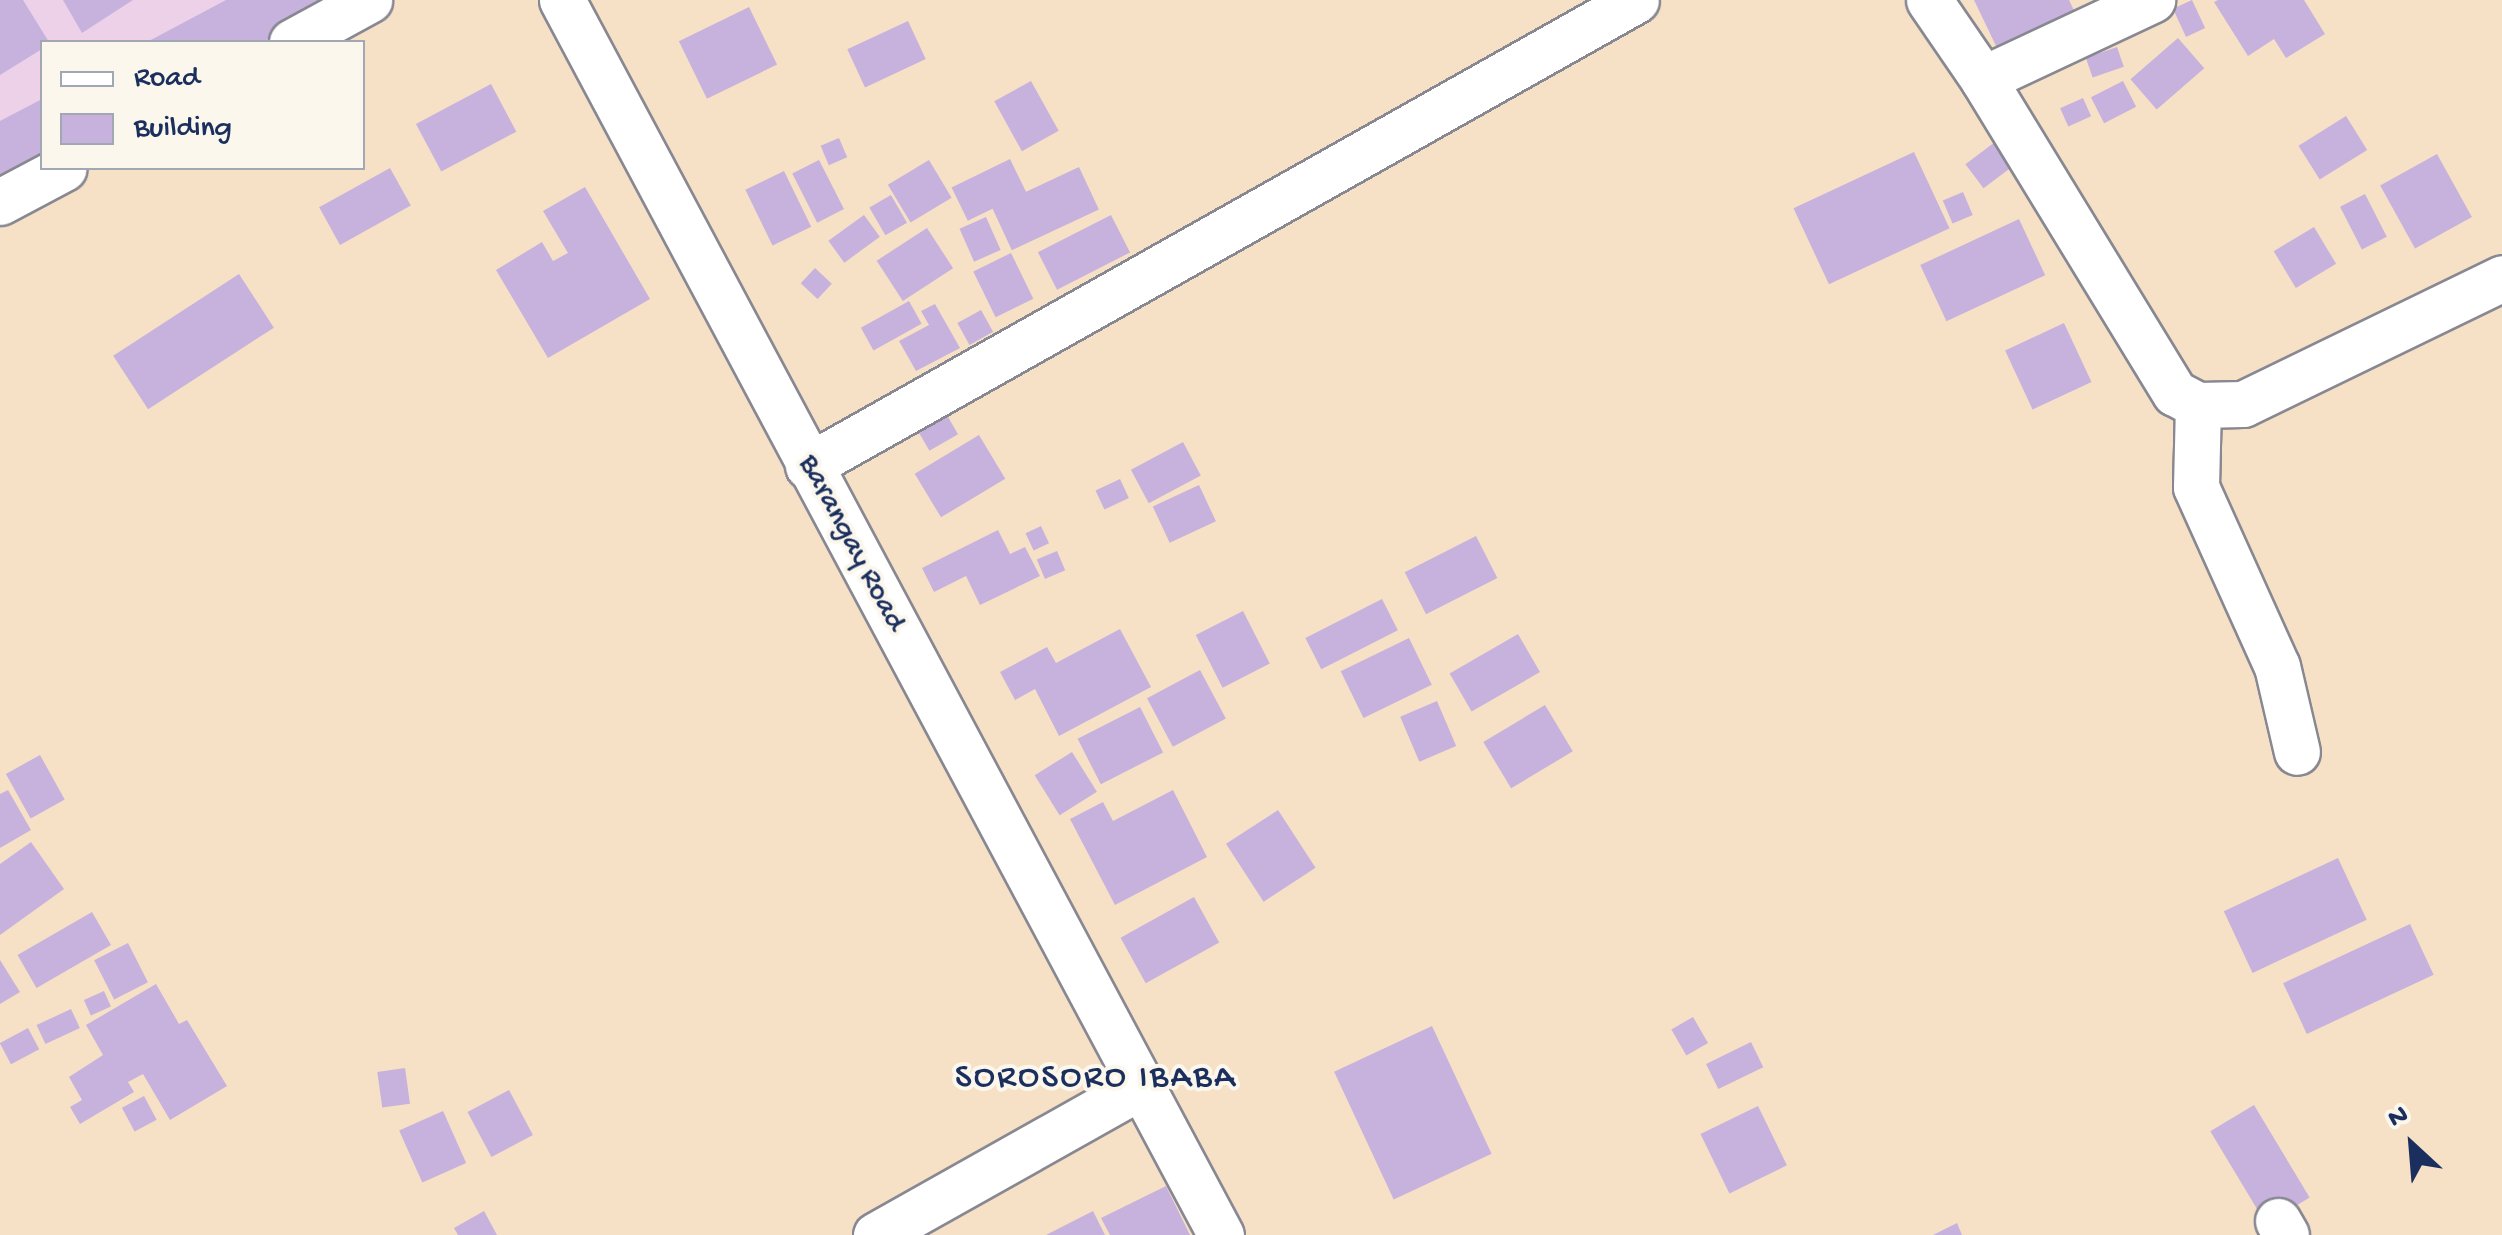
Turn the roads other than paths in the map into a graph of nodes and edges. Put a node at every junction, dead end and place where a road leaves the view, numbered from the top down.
1 (370, 0) edge
2 (562, 0) edge
3 (1636, 0) edge
4 (1929, 0) edge
5 (2152, 0) edge
6 (296, 40) edge
7 (1983, 79) junction
8 (60, 170) edge
9 (0, 202) edge
10 (2502, 278) edge
11 (2198, 406) junction
12 (808, 466) junction
13 (2297, 752) dead end
14 (1140, 1087) junction
15 (876, 1235) edge
16 (1221, 1235) edge

1 - 6 street
2 - 12 street, Barangay Road
3 - 12 street
4 - 7 street
5 - 7 street
7 - 11 street
8 - 9 street
10 - 11 street
11 - 13 street
12 - 14 street, Barangay Road
14 - 15 street
14 - 16 street, Barangay Road

